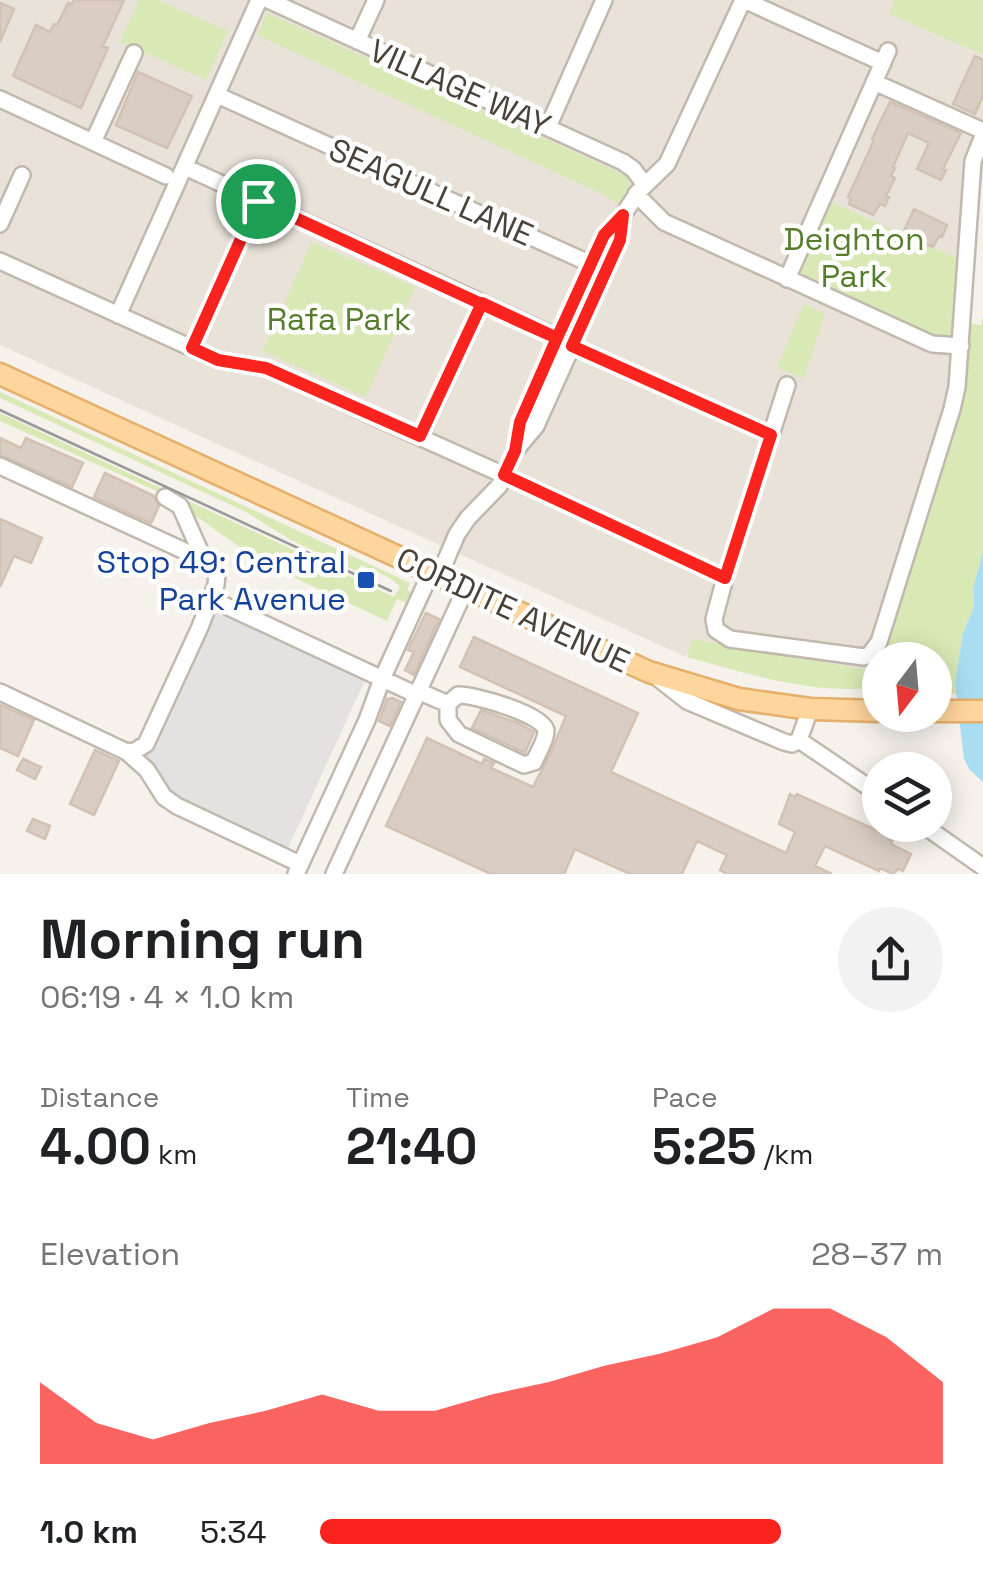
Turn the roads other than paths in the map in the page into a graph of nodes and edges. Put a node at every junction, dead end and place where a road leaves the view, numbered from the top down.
1 (259, 0) edge
2 (268, 0) edge
3 (376, 0) edge
4 (604, 0) edge
5 (744, 0) edge
6 (357, 41) junction
7 (134, 53) dead end
8 (874, 82) junction
9 (217, 95) junction
10 (0, 99) edge
11 (548, 128) junction
12 (983, 134) edge
13 (93, 142) junction
14 (185, 167) junction
15 (22, 175) dead end
16 (166, 176) dead end
17 (641, 190) junction
18 (258, 201) junction
19 (623, 215) junction
20 (0, 224) edge
21 (0, 261) edge
22 (590, 264) junction
23 (786, 279) junction
24 (482, 303) junction
25 (118, 315) junction
26 (565, 342) junction
27 (961, 346) junction
28 (192, 348) junction
29 (0, 374) edge
30 (787, 386) dead end
31 (771, 435) junction
32 (420, 436) junction
33 (0, 466) edge
34 (504, 475) junction
35 (165, 497) dead end
36 (204, 560) junction
37 (435, 574) junction
38 (725, 578) junction
39 (466, 588) junction
40 (211, 599) junction
41 (648, 672) junction
42 (382, 680) junction
43 (0, 692) edge
44 (418, 693) junction
45 (448, 704) junction
46 (810, 709) junction
47 (862, 710) edge
48 (952, 711) edge
49 (983, 711) edge
50 (800, 740) junction
51 (128, 752) junction
52 (862, 783) edge
53 (947, 842) edge
54 (983, 868) edge
55 (298, 869) edge
56 (334, 874) edge

1 - 9 street
2 - 6 street, VILLAGE WAY
3 - 6 street
4 - 11 street
5 - 8 street
5 - 17 street
6 - 11 street, VILLAGE WAY
7 - 13 street
8 - 12 street
8 - 23 street
9 - 14 street
9 - 22 street, SEAGULL LANE
10 - 13 street
11 - 17 street, VILLAGE WAY
12 - 27 street
13 - 16 street
14 - 18 street
14 - 25 street
15 - 20 street
17 - 19 street
17 - 23 street, VILLAGE WAY
18 - 24 street
18 - 28 street
19 - 22 street
19 - 26 street
21 - 25 street
22 - 26 street
23 - 27 street, VILLAGE WAY
24 - 26 street
24 - 32 street
25 - 28 street
26 - 31 street
26 - 34 street
27 - 38 street
28 - 32 street
29 - 37 main road, CORDITE AVENUE
30 - 31 street
31 - 38 street
32 - 34 street
33 - 36 street
34 - 37 street
34 - 38 street
35 - 36 street
36 - 40 street
37 - 39 main road, CORDITE AVENUE
37 - 42 street
39 - 41 main road, CORDITE AVENUE
39 - 44 street
40 - 42 street
40 - 51 street
41 - 46 main road, CORDITE AVENUE
41 - 50 street
42 - 44 street
42 - 55 street
43 - 51 street
44 - 45 street
44 - 56 street
45 - 45 street
46 - 47 main road, CORDITE AVENUE
46 - 50 street
48 - 49 main road
50 - 52 street
51 - 55 street
53 - 54 street

